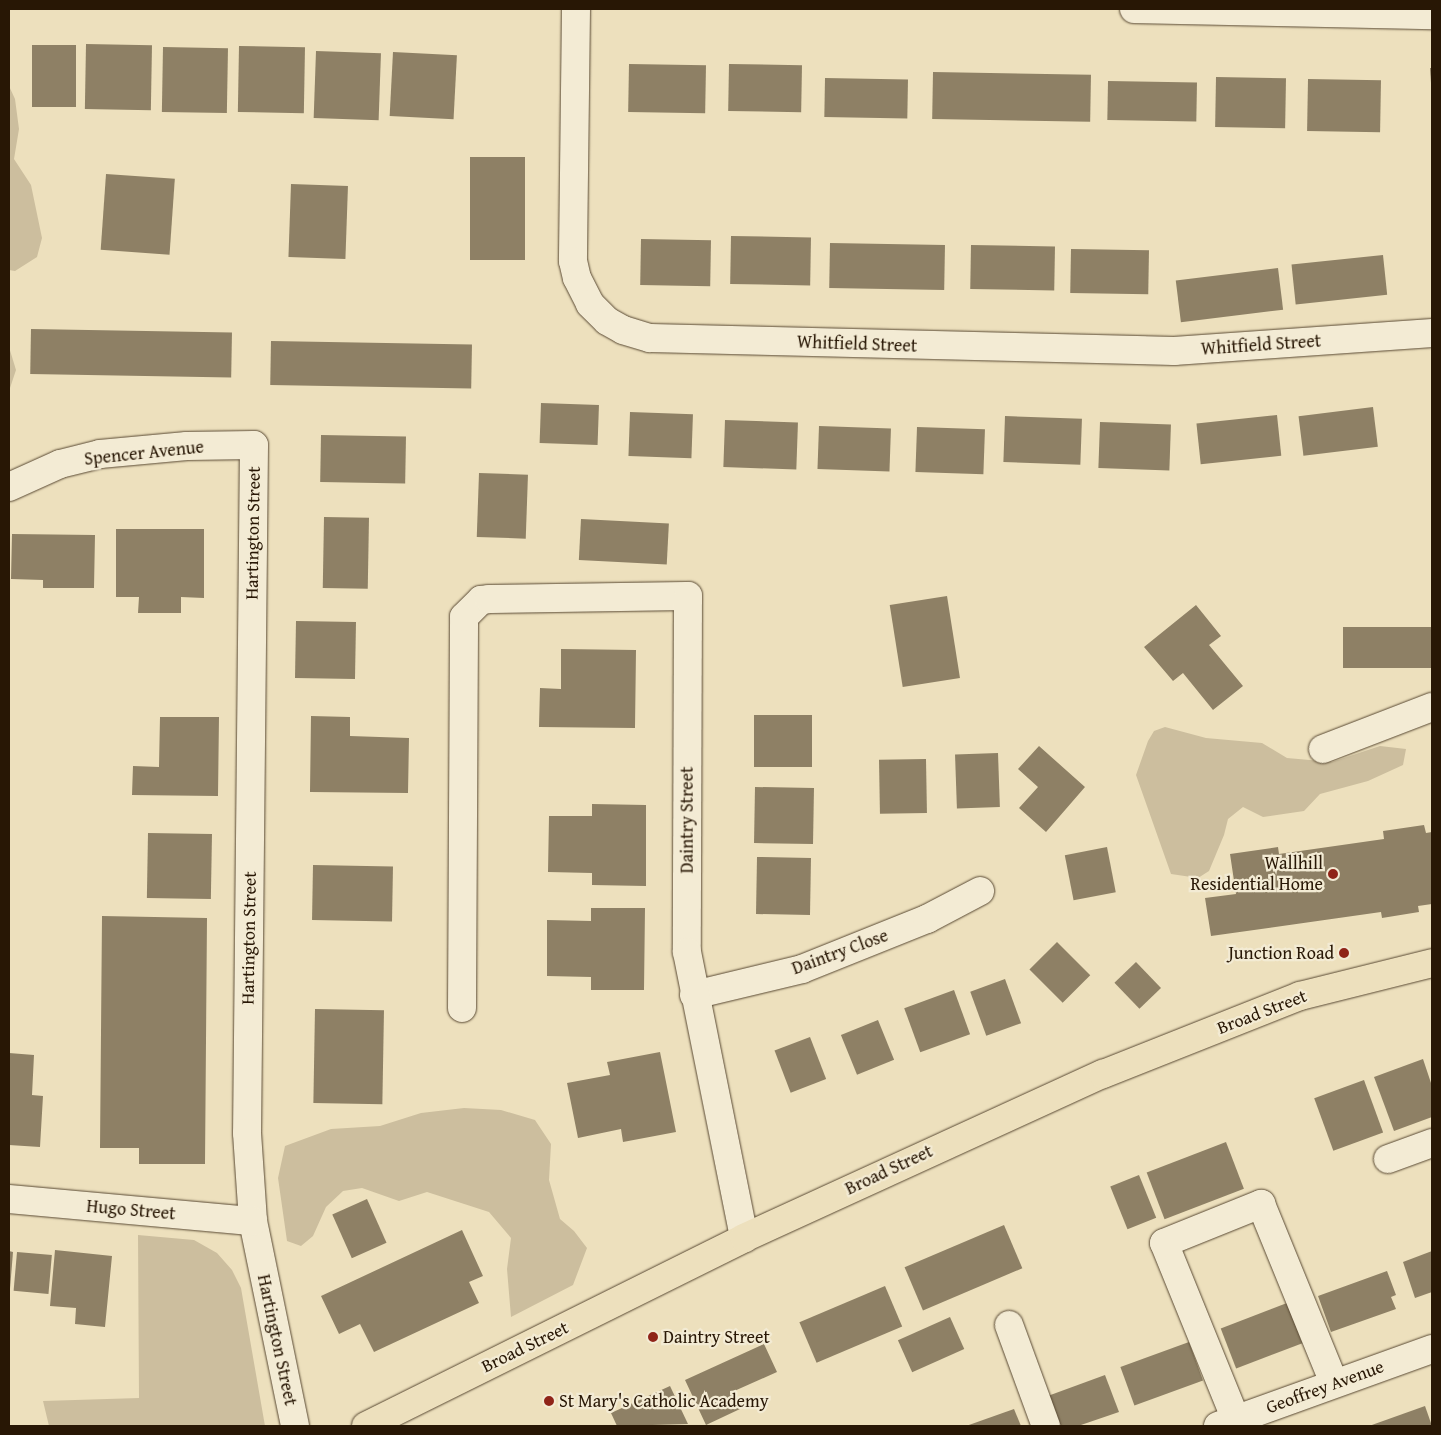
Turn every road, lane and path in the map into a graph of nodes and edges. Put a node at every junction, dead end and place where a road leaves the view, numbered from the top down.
1 (576, 9) edge
2 (1134, 9) edge
3 (1388, 12) edge
4 (1432, 15) edge
5 (1432, 333) edge
6 (254, 445) joint
7 (9, 487) edge
8 (1432, 707) edge
9 (1323, 750) dead end
10 (980, 891) dead end
11 (1432, 963) edge
12 (694, 995) junction
13 (462, 1008) dead end
14 (1432, 1143) edge
15 (1388, 1159) dead end
16 (9, 1199) edge
17 (253, 1221) junction
18 (744, 1238) junction
19 (1009, 1325) dead end
20 (1432, 1349) edge
21 (1334, 1383) junction
22 (1227, 1423) edge
23 (295, 1426) edge
24 (366, 1426) edge
25 (1046, 1426) edge

1 - 5 street, Whitfield Street
2 - 3 street
3 - 4 street
6 - 7 street, Spencer Avenue
6 - 17 street, Hartington Street
8 - 9 street
10 - 12 street, Daintry Close
11 - 18 highway, Broad Street
12 - 13 street, Daintry Street
12 - 18 street, Daintry Street
14 - 15 street
16 - 17 street, Hugo Street
17 - 23 street, Hartington Street
18 - 24 highway, Broad Street
19 - 25 street
20 - 21 street, Geoffrey Avenue
21 - 22 street, Geoffrey Avenue
21 - 22 street

